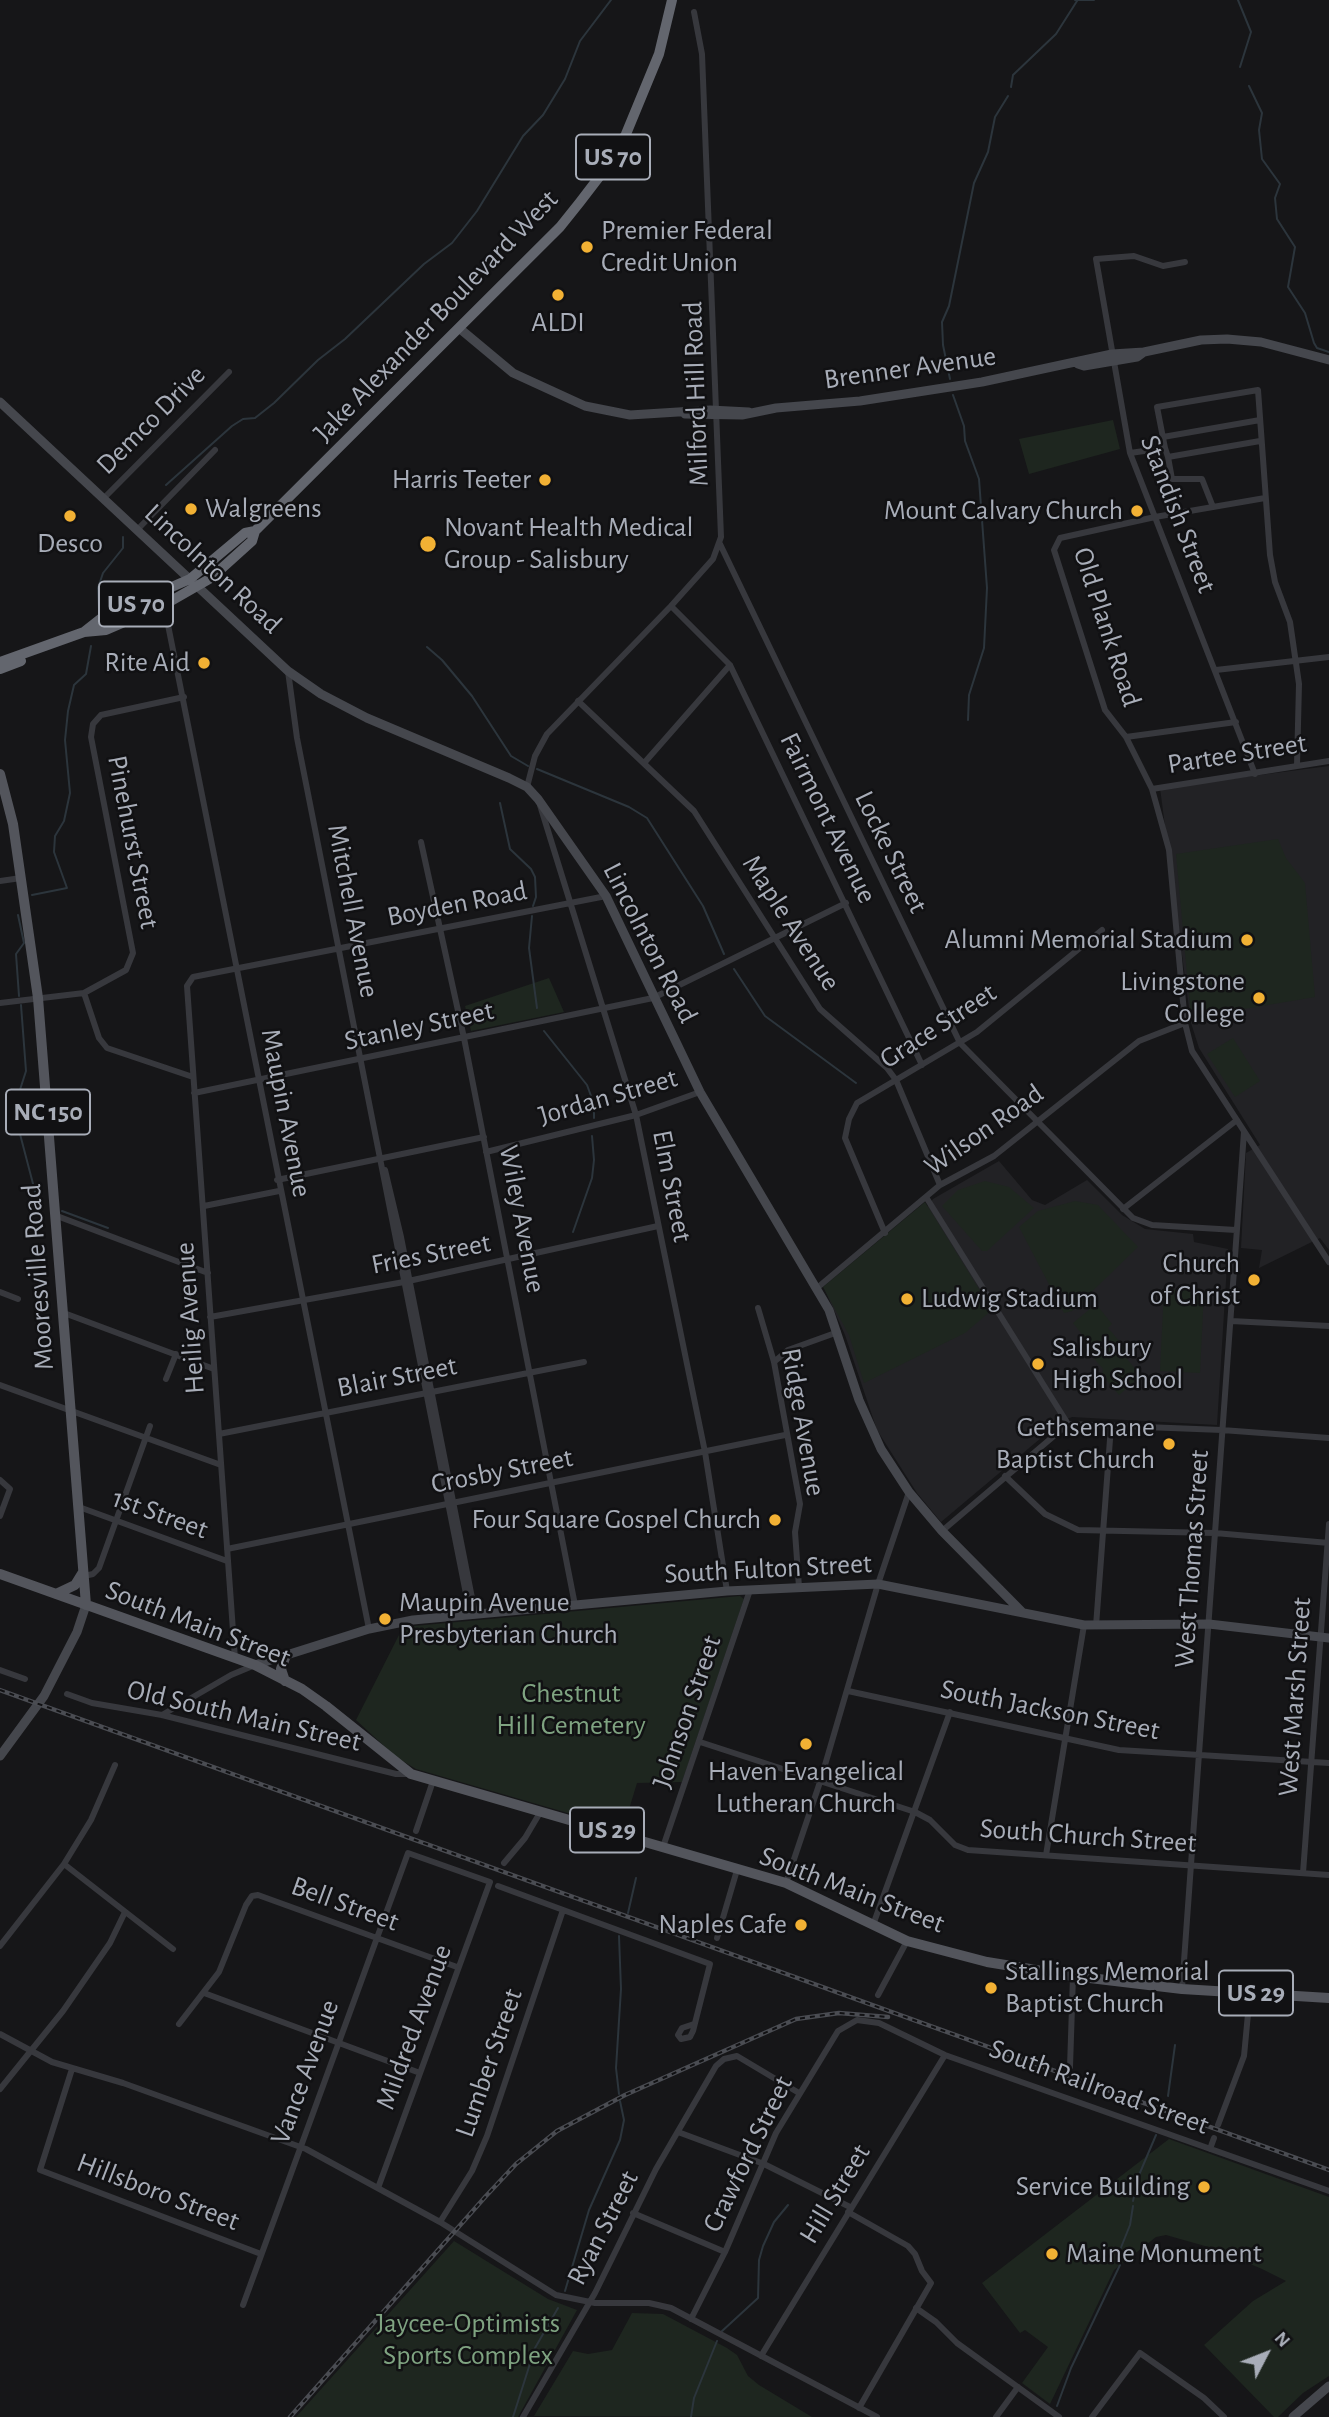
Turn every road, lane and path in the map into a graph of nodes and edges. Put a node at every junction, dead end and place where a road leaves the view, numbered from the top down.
1 (672, 0) edge
2 (695, 12) dead end
3 (1185, 262) dead end
4 (459, 328) junction
5 (1112, 358) junction
6 (1329, 360) edge
7 (229, 372) dead end
8 (0, 402) edge
9 (718, 413) junction
10 (1260, 420) junction
11 (1163, 437) junction
12 (1260, 441) junction
13 (1165, 447) junction
14 (215, 450) dead end
15 (1130, 453) junction
16 (1168, 457) junction
17 (104, 498) junction
18 (1265, 498) junction
19 (1213, 507) junction
20 (1155, 517) junction
21 (137, 530) junction
22 (720, 544) junction
23 (194, 583) junction
24 (164, 604) junction
25 (671, 606) junction
26 (84, 632) junction
27 (34, 650) junction
28 (1329, 657) edge
29 (0, 662) edge
30 (1296, 663) junction
31 (730, 665) junction
32 (0, 670) edge
33 (1216, 670) junction
34 (288, 671) junction
35 (184, 697) junction
36 (578, 701) junction
37 (1236, 722) junction
38 (1126, 737) junction
39 (1329, 761) edge
40 (645, 762) junction
41 (1297, 765) junction
42 (0, 774) edge
43 (1255, 774) junction
44 (527, 787) junction
45 (1152, 789) junction
46 (538, 799) junction
47 (421, 842) dead end
48 (21, 878) junction
49 (0, 880) edge
50 (606, 896) junction
51 (846, 903) junction
52 (569, 904) junction
53 (442, 927) junction
54 (1102, 930) dead end
55 (775, 939) junction
56 (340, 950) junction
57 (236, 969) junction
58 (193, 977) joint
59 (85, 993) junction
60 (38, 998) junction
61 (653, 998) junction
62 (0, 1003) edge
63 (603, 1008) junction
64 (1185, 1023) junction
65 (464, 1038) junction
66 (960, 1043) junction
67 (360, 1059) junction
68 (922, 1065) junction
69 (193, 1077) junction
70 (896, 1080) junction
71 (259, 1081) junction
72 (700, 1092) junction
73 (194, 1093) junction
74 (636, 1115) junction
75 (1237, 1120) junction
76 (1037, 1121) junction
77 (1244, 1132) junction
78 (484, 1138) junction
79 (486, 1152) junction
80 (380, 1158) junction
81 (277, 1180) junction
82 (940, 1185) junction
83 (279, 1191) junction
84 (926, 1197) junction
85 (204, 1206) junction
86 (1123, 1209) junction
87 (57, 1216) junction
88 (658, 1226) junction
89 (1236, 1230) junction
90 (884, 1233) junction
91 (509, 1260) junction
92 (1329, 1262) edge
93 (208, 1273) junction
94 (407, 1282) junction
95 (817, 1288) junction
96 (0, 1292) edge
97 (18, 1298) dead end
98 (301, 1302) junction
99 (758, 1308) dead end
100 (64, 1313) junction
101 (210, 1317) junction
102 (1231, 1321) junction
103 (1329, 1326) edge
104 (839, 1332) junction
105 (176, 1354) junction
106 (584, 1362) dead end
107 (775, 1362) junction
108 (214, 1369) junction
109 (530, 1371) junction
110 (166, 1379) dead end
111 (0, 1385) edge
112 (429, 1393) junction
113 (71, 1410) junction
114 (324, 1414) junction
115 (1068, 1424) junction
116 (150, 1426) dead end
117 (1111, 1426) junction
118 (1222, 1430) junction
119 (219, 1434) junction
120 (785, 1435) junction
121 (146, 1437) junction
122 (1329, 1438) edge
123 (705, 1452) junction
124 (221, 1465) junction
125 (1005, 1476) junction
126 (2, 1481) edge
127 (553, 1483) junction
128 (909, 1492) junction
129 (451, 1503) junction
130 (79, 1507) junction
131 (0, 1516) edge
132 (117, 1521) junction
133 (1329, 1524) edge
134 (346, 1525) junction
135 (942, 1531) junction
136 (1103, 1532) junction
137 (1215, 1533) junction
138 (1328, 1543) edge
139 (227, 1549) junction
140 (227, 1561) junction
141 (84, 1573) junction
142 (0, 1574) edge
143 (878, 1584) junction
144 (799, 1587) junction
145 (751, 1590) junction
146 (727, 1591) junction
147 (55, 1594) junction
148 (86, 1605) junction
149 (575, 1605) junction
150 (1022, 1612) junction
151 (473, 1614) junction
152 (1209, 1624) junction
153 (1084, 1625) junction
154 (1096, 1626) junction
155 (369, 1629) junction
156 (1325, 1638) edge
157 (286, 1655) junction
158 (235, 1659) junction
159 (255, 1665) junction
160 (0, 1670) edge
161 (25, 1679) dead end
162 (285, 1681) junction
163 (848, 1691) junction
164 (67, 1694) dead end
165 (950, 1712) junction
166 (162, 1715) junction
167 (1066, 1738) junction
168 (701, 1742) junction
169 (0, 1756) edge
170 (1200, 1757) junction
171 (1311, 1762) junction
172 (1329, 1763) edge
173 (116, 1765) dead end
174 (411, 1774) junction
175 (433, 1781) junction
176 (820, 1783) junction
177 (541, 1811) junction
178 (915, 1812) junction
179 (416, 1831) dead end
180 (663, 1847) junction
181 (408, 1853) joint
182 (1046, 1855) junction
183 (504, 1863) dead end
184 (64, 1864) junction
185 (1192, 1865) junction
186 (737, 1870) junction
187 (1303, 1873) junction
188 (1329, 1875) edge
189 (786, 1884) junction
190 (498, 1886) dead end
191 (563, 1910) junction
192 (125, 1912) junction
193 (873, 1925) junction
194 (376, 1938) junction
195 (718, 1938) dead end
196 (907, 1941) junction
197 (0, 1946) edge
198 (173, 1950) dead end
199 (457, 1968) junction
200 (1073, 1976) junction
201 (1182, 1989) junction
202 (204, 1993) junction
203 (1250, 1993) junction
204 (878, 1995) dead end
205 (1329, 1998) edge
206 (857, 2020) joint
207 (179, 2024) dead end
208 (694, 2026) dead end
209 (0, 2034) edge
210 (338, 2043) junction
211 (29, 2052) junction
212 (945, 2055) junction
213 (1070, 2067) dead end
214 (72, 2069) junction
215 (420, 2073) junction
216 (0, 2089) edge
217 (799, 2094) junction
218 (1218, 2125) dead end
219 (678, 2132) junction
220 (1214, 2137) dead end
221 (300, 2147) junction
222 (1210, 2148) junction
223 (764, 2164) junction
224 (378, 2188) junction
225 (1329, 2191) edge
226 (849, 2209) junction
227 (633, 2213) junction
228 (439, 2222) junction
229 (725, 2252) junction
230 (261, 2254) junction
231 (589, 2303) junction
232 (243, 2305) dead end
233 (916, 2308) junction
234 (691, 2319) junction
235 (761, 2356) junction
236 (1329, 2386) edge
237 (1018, 2387) junction
238 (859, 2408) junction
239 (523, 2417) edge
240 (877, 2417) edge
241 (996, 2417) edge
242 (1059, 2417) edge
243 (1092, 2417) edge
244 (1224, 2417) edge
245 (1293, 2417) edge

1 - 4 highway, Jake Alexander Boulevard West / US 70
2 - 9 street, Milford Hill Road
3 - 5 street, Standish Street
4 - 9 street, Brenner Avenue
4 - 23 highway, Jake Alexander Boulevard West / US 70
5 - 6 street, Brenner Avenue
5 - 9 street, Brenner Avenue
5 - 15 street, Standish Street
7 - 17 street, Demco Drive
8 - 17 street, Lincolnton Road
9 - 22 street, Milford Hill Road
10 - 11 street
10 - 11 street
10 - 12 street
11 - 13 street
12 - 16 street
12 - 18 street
13 - 15 street
13 - 16 street
14 - 21 street
15 - 20 street, Standish Street
16 - 19 street
17 - 21 street, Lincolnton Road
18 - 19 street
18 - 30 street
19 - 20 street
20 - 33 street, Standish Street
20 - 38 street, Old Plank Road
21 - 23 street, Lincolnton Road
22 - 25 street
22 - 66 street, Locke Street
23 - 24 highway, Jake Alexander Boulevard West / US 70
23 - 26 highway, Jake Alexander Boulevard West / US 70
23 - 34 street, Lincolnton Road
24 - 26 highway, Jake Alexander Boulevard West / US 70
24 - 35 street, Maupin Avenue
25 - 31 street, Fairmont Avenue
25 - 36 street
26 - 27 highway, Jake Alexander Boulevard West / US 70
27 - 29 highway, Jake Alexander Boulevard West / US 70
27 - 32 highway, Jake Alexander Boulevard West / US 70
28 - 30 street
30 - 33 street
30 - 41 street
31 - 40 street
31 - 51 street, Fairmont Avenue
33 - 37 street, Standish Street
34 - 44 street, Lincolnton Road
34 - 56 street, Mitchell Avenue
35 - 57 street, Maupin Avenue
35 - 59 street, Pinehurst Street
36 - 40 street, Maple Avenue
36 - 44 street
37 - 38 street
37 - 43 street, Standish Street
38 - 45 street, Old Plank Road
39 - 41 street, Partee Street
40 - 55 street, Maple Avenue
41 - 43 street, Partee Street
42 - 48 main road, Mooresville Road / NC 150
43 - 45 street, Partee Street
44 - 46 street, Lincolnton Road
45 - 64 street, Old Plank Road
46 - 50 street, Lincolnton Road
46 - 52 street, Elm Street
47 - 53 street, Wiley Avenue
48 - 49 street
48 - 60 main road, Mooresville Road / NC 150
50 - 52 street, Boyden Road
50 - 61 street, Lincolnton Road
51 - 55 street, Stanley Street
51 - 68 street, Fairmont Avenue
52 - 53 street, Boyden Road
52 - 63 street, Elm Street
53 - 56 street, Boyden Road
53 - 65 street, Wiley Avenue
54 - 66 street, Grace Street
55 - 61 street, Stanley Street
55 - 70 street, Maple Avenue
56 - 57 street, Boyden Road
56 - 67 street, Mitchell Avenue
57 - 58 street, Boyden Road
57 - 71 street, Maupin Avenue
58 - 69 street, Heilig Avenue
59 - 60 street, Pinehurst Street
59 - 69 street
60 - 62 street, Pinehurst Street
60 - 87 main road, Mooresville Road / NC 150
61 - 63 street, Stanley Street
61 - 72 street, Lincolnton Road
63 - 65 street, Stanley Street
63 - 74 street, Elm Street
64 - 75 street, Old Plank Road
64 - 76 street, Wilson Road
65 - 67 street, Stanley Street
65 - 78 street, Wiley Avenue
66 - 68 street, Grace Street
66 - 76 street, Locke Street
67 - 71 street, Stanley Street
67 - 80 street, Mitchell Avenue
68 - 70 street, Grace Street
69 - 73 street, Heilig Avenue
70 - 82 street, Maple Avenue
70 - 90 street, Grace Street
71 - 73 street, Stanley Street
71 - 81 street, Maupin Avenue
72 - 74 street, Jordan Street
72 - 95 street, Lincolnton Road
73 - 85 street, Heilig Avenue
74 - 79 street, Jordan Street
74 - 88 street, Elm Street
75 - 77 street, Old Plank Road
75 - 86 street
76 - 82 street, Wilson Road
76 - 86 street, Locke Street
77 - 89 street, West Thomas Street
77 - 92 street, Old Plank Road
78 - 79 street, Wiley Avenue
78 - 80 street
79 - 91 street, Wiley Avenue
80 - 81 street
80 - 94 street, Mitchell Avenue
81 - 83 street, Maupin Avenue
82 - 84 street, Wilson Road
83 - 85 street
83 - 98 street, Maupin Avenue
84 - 90 street, Wilson Road
84 - 115 street
85 - 93 street, Heilig Avenue
86 - 89 street, Locke Street
87 - 93 street
87 - 100 main road, Mooresville Road / NC 150
88 - 91 street, Fries Street
88 - 123 street, Elm Street
89 - 102 street, West Thomas Street
90 - 95 street, Wilson Road
91 - 94 street, Fries Street
91 - 109 street, Wiley Avenue
93 - 101 street, Heilig Avenue
94 - 98 street, Fries Street
94 - 112 street, Mitchell Avenue
95 - 104 street, Lincolnton Road
96 - 97 street
98 - 101 street, Fries Street
98 - 114 street, Maupin Avenue
99 - 107 street, Ridge Avenue
100 - 105 street
100 - 113 main road, Mooresville Road / NC 150
101 - 108 street, Heilig Avenue
102 - 103 street
102 - 118 street, West Thomas Street
104 - 107 street
104 - 128 street, Lincolnton Road
105 - 108 street
105 - 110 street
106 - 109 street, Blair Street
107 - 120 street, Ridge Avenue
108 - 119 street, Heilig Avenue
109 - 112 street, Blair Street
109 - 127 street, Wiley Avenue
111 - 113 street
112 - 114 street, Blair Street
112 - 129 street, Mitchell Avenue
113 - 121 street
113 - 130 main road, Mooresville Road / NC 150
114 - 119 street, Blair Street
114 - 134 street, Maupin Avenue
115 - 117 street
115 - 125 street
116 - 121 street
117 - 118 street
117 - 136 street
118 - 122 street
118 - 137 street, West Thomas Street
119 - 124 street, Heilig Avenue
120 - 123 street, Crosby Street
120 - 144 street, Ridge Avenue
121 - 124 street
121 - 132 street
123 - 127 street, Crosby Street
123 - 146 street, Elm Street
124 - 139 street, Heilig Avenue
125 - 135 street
125 - 136 street
126 - 131 street
127 - 129 street, Crosby Street
127 - 149 street, Wiley Avenue
128 - 135 street, Lincolnton Road
128 - 143 street
129 - 134 street, Crosby Street
129 - 151 street, Mitchell Avenue
130 - 132 street, 1st Street
130 - 141 main road, Mooresville Road / NC 150
132 - 140 street, 1st Street
132 - 141 street
133 - 138 street, West Marsh Street
134 - 139 street, Crosby Street
134 - 155 street, Maupin Avenue
135 - 150 street, Lincolnton Road
136 - 137 street
136 - 154 street
137 - 138 street
137 - 152 street, West Thomas Street
138 - 156 street, West Marsh Street
139 - 140 street, Heilig Avenue
140 - 158 street, Heilig Avenue
141 - 147 main road
141 - 148 main road, Mooresville Road / NC 150
142 - 147 main road, South Main Street / US 29
143 - 144 street, South Fulton Street
143 - 150 street, South Fulton Street
143 - 163 street
144 - 145 street, South Fulton Street
145 - 146 street, South Fulton Street
145 - 168 street, Johnson Street
146 - 149 street, South Fulton Street
147 - 148 main road, South Main Street / US 29
148 - 158 main road, South Main Street / US 29
148 - 169 street, Mooresville Road
149 - 151 street, South Fulton Street
150 - 153 street, South Fulton Street
151 - 155 street, South Fulton Street
152 - 154 street, South Fulton Street
152 - 156 street, South Fulton Street
152 - 170 street, West Thomas Street
153 - 154 street, South Fulton Street
153 - 167 street
155 - 157 street, South Fulton Street
156 - 171 street, West Marsh Street
157 - 159 street, South Fulton Street
157 - 162 main road
158 - 159 main road, South Main Street / US 29
159 - 162 main road, South Main Street / US 29
159 - 166 street
160 - 161 street
162 - 174 main road, South Main Street / US 29
163 - 165 street, South Jackson Street
163 - 176 street
164 - 166 street, Old South Main Street
165 - 167 street, South Jackson Street
165 - 178 street
166 - 174 street, Old South Main Street
167 - 170 street, South Jackson Street
167 - 182 street
168 - 176 street, South Church Street
168 - 180 street, Johnson Street
170 - 171 street, South Jackson Street
170 - 185 street, West Thomas Street
171 - 172 street, South Jackson Street
171 - 187 street, West Marsh Street
173 - 184 street
174 - 175 main road, South Main Street / US 29
175 - 177 main road, South Main Street / US 29
175 - 179 street
176 - 178 street, South Church Street
176 - 189 street
177 - 180 main road, South Main Street / US 29
177 - 183 street
178 - 182 street, South Church Street
178 - 193 street
180 - 186 main road, South Main Street / US 29
181 - 194 street, Vance Avenue
181 - 199 street, Mildred Avenue
182 - 185 street, South Church Street
184 - 192 street
184 - 197 street
185 - 187 street, South Church Street
185 - 201 street, West Thomas Street
186 - 189 main road, South Main Street / US 29
186 - 195 street
187 - 188 street, South Church Street
189 - 193 main road, South Main Street / US 29
190 - 191 street
191 - 208 street
191 - 228 street, Lumber Street
192 - 198 street
192 - 211 street
193 - 196 main road, South Main Street / US 29
194 - 199 street, Bell Street
194 - 202 street, Bell Street
194 - 210 street, Vance Avenue
196 - 200 main road, South Main Street / US 29
196 - 204 street
199 - 215 street, Mildred Avenue
200 - 201 main road, South Main Street / US 29
200 - 213 street
201 - 203 main road, South Main Street / US 29
202 - 207 street
202 - 210 street
203 - 205 main road, South Main Street / US 29
203 - 218 street
206 - 212 street, South Railroad Street
206 - 217 street, Crawford Street
209 - 211 street
210 - 215 street
210 - 221 street, Vance Avenue
211 - 214 street
211 - 216 street
212 - 222 street, South Railroad Street
212 - 226 street, Hill Street
214 - 221 street
214 - 230 street, Hillsboro Street
215 - 224 street, Mildred Avenue
217 - 219 street, Ryan Street
217 - 223 street, Crawford Street
219 - 223 street
219 - 227 street, Ryan Street
220 - 222 street
221 - 224 street
221 - 230 street, Vance Avenue
222 - 225 street, South Railroad Street
223 - 226 street
223 - 229 street, Crawford Street
224 - 228 street
226 - 233 street
226 - 235 street, Hill Street
227 - 229 street
227 - 231 street, Ryan Street
228 - 231 street
229 - 234 street, Crawford Street
230 - 232 street, Vance Avenue
231 - 234 street
231 - 239 street, Ryan Street
233 - 237 street
233 - 238 street
234 - 235 street
235 - 238 street
236 - 245 street
237 - 241 street
237 - 242 street
238 - 240 street
243 - 244 street

